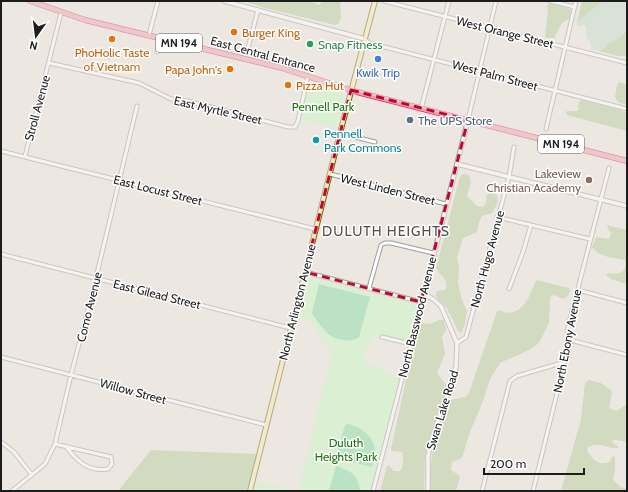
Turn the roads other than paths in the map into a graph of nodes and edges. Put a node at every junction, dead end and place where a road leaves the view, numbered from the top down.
1 (30, 1) edge
2 (158, 1) edge
3 (224, 1) edge
4 (375, 1) edge
5 (384, 1) edge
6 (449, 1) edge
7 (496, 1) edge
8 (550, 1) edge
9 (576, 1) edge
10 (575, 7) junction
11 (258, 10) junction
12 (62, 13) junction
13 (445, 17) junction
14 (490, 29) junction
15 (149, 35) junction
16 (160, 38) junction
17 (365, 39) junction
18 (565, 47) junction
19 (248, 48) dead end
20 (157, 52) dead end
21 (434, 59) junction
22 (627, 63) edge
23 (49, 64) junction
24 (480, 71) junction
25 (308, 76) junction
26 (351, 90) junction
27 (555, 91) junction
28 (137, 106) dead end
29 (421, 108) junction
30 (627, 109) edge
31 (468, 120) junction
32 (546, 129) dead end
33 (340, 133) junction
34 (375, 142) dead end
35 (514, 146) dead end
36 (1, 151) edge
37 (24, 156) junction
38 (627, 161) edge
39 (457, 164) junction
40 (609, 168) dead end
41 (330, 174) junction
42 (509, 177) junction
43 (119, 180) junction
44 (601, 199) junction
45 (446, 204) junction
46 (627, 206) edge
47 (497, 217) junction
48 (531, 225) junction
49 (315, 229) junction
50 (590, 239) junction
51 (433, 253) junction
52 (1, 254) edge
53 (305, 272) junction
54 (96, 278) junction
55 (369, 288) junction
56 (510, 289) dead end
57 (578, 290) junction
58 (424, 294) junction
59 (421, 302) junction
60 (627, 303) edge
61 (290, 328) junction
62 (382, 337) dead end
63 (570, 340) junction
64 (457, 343) junction
65 (411, 344) junction
66 (627, 355) edge
67 (1, 357) edge
68 (565, 362) junction
69 (71, 375) junction
70 (266, 425) junction
71 (1, 442) edge
72 (55, 444) junction
73 (67, 448) junction
74 (32, 475) junction
75 (12, 491) edge
76 (250, 491) edge
77 (373, 491) edge
78 (428, 491) edge
79 (482, 491) edge
80 (533, 491) edge

1 - 12 highway, East Central Entrance / MN 194
2 - 15 street
3 - 11 street
4 - 17 main road, North Arlington Avenue
5 - 13 street, West Orange Street
6 - 13 street
7 - 14 street
8 - 10 street
9 - 10 street
10 - 18 street
11 - 17 street
11 - 19 street
12 - 15 highway, East Central Entrance / MN 194
12 - 23 street, Stroll Avenue
13 - 14 street, West Orange Street
13 - 21 street
14 - 18 street, West Orange Street
14 - 24 street
15 - 16 highway, East Central Entrance / MN 194
16 - 20 street
16 - 25 highway, East Central Entrance / MN 194
17 - 21 street, West Palm Street
17 - 26 main road, North Arlington Avenue
18 - 22 street, West Orange Street
18 - 27 street
21 - 24 street, West Palm Street
21 - 29 street
23 - 25 street, East Myrtle Street
23 - 37 street, Stroll Avenue
24 - 27 street, West Palm Street
24 - 31 street
25 - 26 highway, East Central Entrance / MN 194
26 - 29 highway, MN 194
26 - 33 main road, North Arlington Avenue
27 - 30 street, West Palm Street
27 - 32 street
28 - 43 street, Como Avenue
29 - 31 highway, MN 194
31 - 38 highway, MN 194
31 - 39 street, North Basswood Avenue
33 - 34 street
33 - 41 main road, North Arlington Avenue
35 - 42 street, North Hugo Avenue
36 - 37 street, East Locust Street
37 - 43 street, East Locust Street
39 - 42 street
39 - 45 street, North Basswood Avenue
40 - 44 street, North Ebony Avenue
41 - 45 street, West Linden Street
41 - 49 main road, North Arlington Avenue
42 - 44 street
42 - 47 street, North Hugo Avenue
43 - 49 street, East Locust Street
43 - 54 street, Como Avenue
44 - 46 street
44 - 50 street, North Ebony Avenue
45 - 51 street, North Basswood Avenue
47 - 48 street
47 - 64 street, North Hugo Avenue
48 - 50 street
48 - 56 street
49 - 53 main road, North Arlington Avenue
50 - 57 street, North Ebony Avenue
51 - 55 street
51 - 58 street, North Basswood Avenue
52 - 54 street, East Gilead Street
53 - 55 street
53 - 61 main road, North Arlington Avenue
54 - 61 street, East Gilead Street
54 - 69 street, Como Avenue
55 - 59 street
57 - 60 street
57 - 63 street, North Ebony Avenue
58 - 59 street, North Basswood Avenue
58 - 64 street, Swan Lake Road
59 - 65 street, North Basswood Avenue
61 - 70 main road, North Arlington Avenue
62 - 65 street
63 - 66 street
63 - 68 street, North Ebony Avenue
64 - 78 street, Swan Lake Road
65 - 77 street, North Basswood Avenue
67 - 69 street, Willow Street
68 - 79 street
68 - 80 street, North Ebony Avenue
69 - 70 street, Willow Street
69 - 72 street, Como Avenue
70 - 76 main road, North Arlington Avenue
71 - 74 street
72 - 73 street
72 - 74 street, Como Avenue
73 - 73 street
74 - 75 street, Como Avenue

